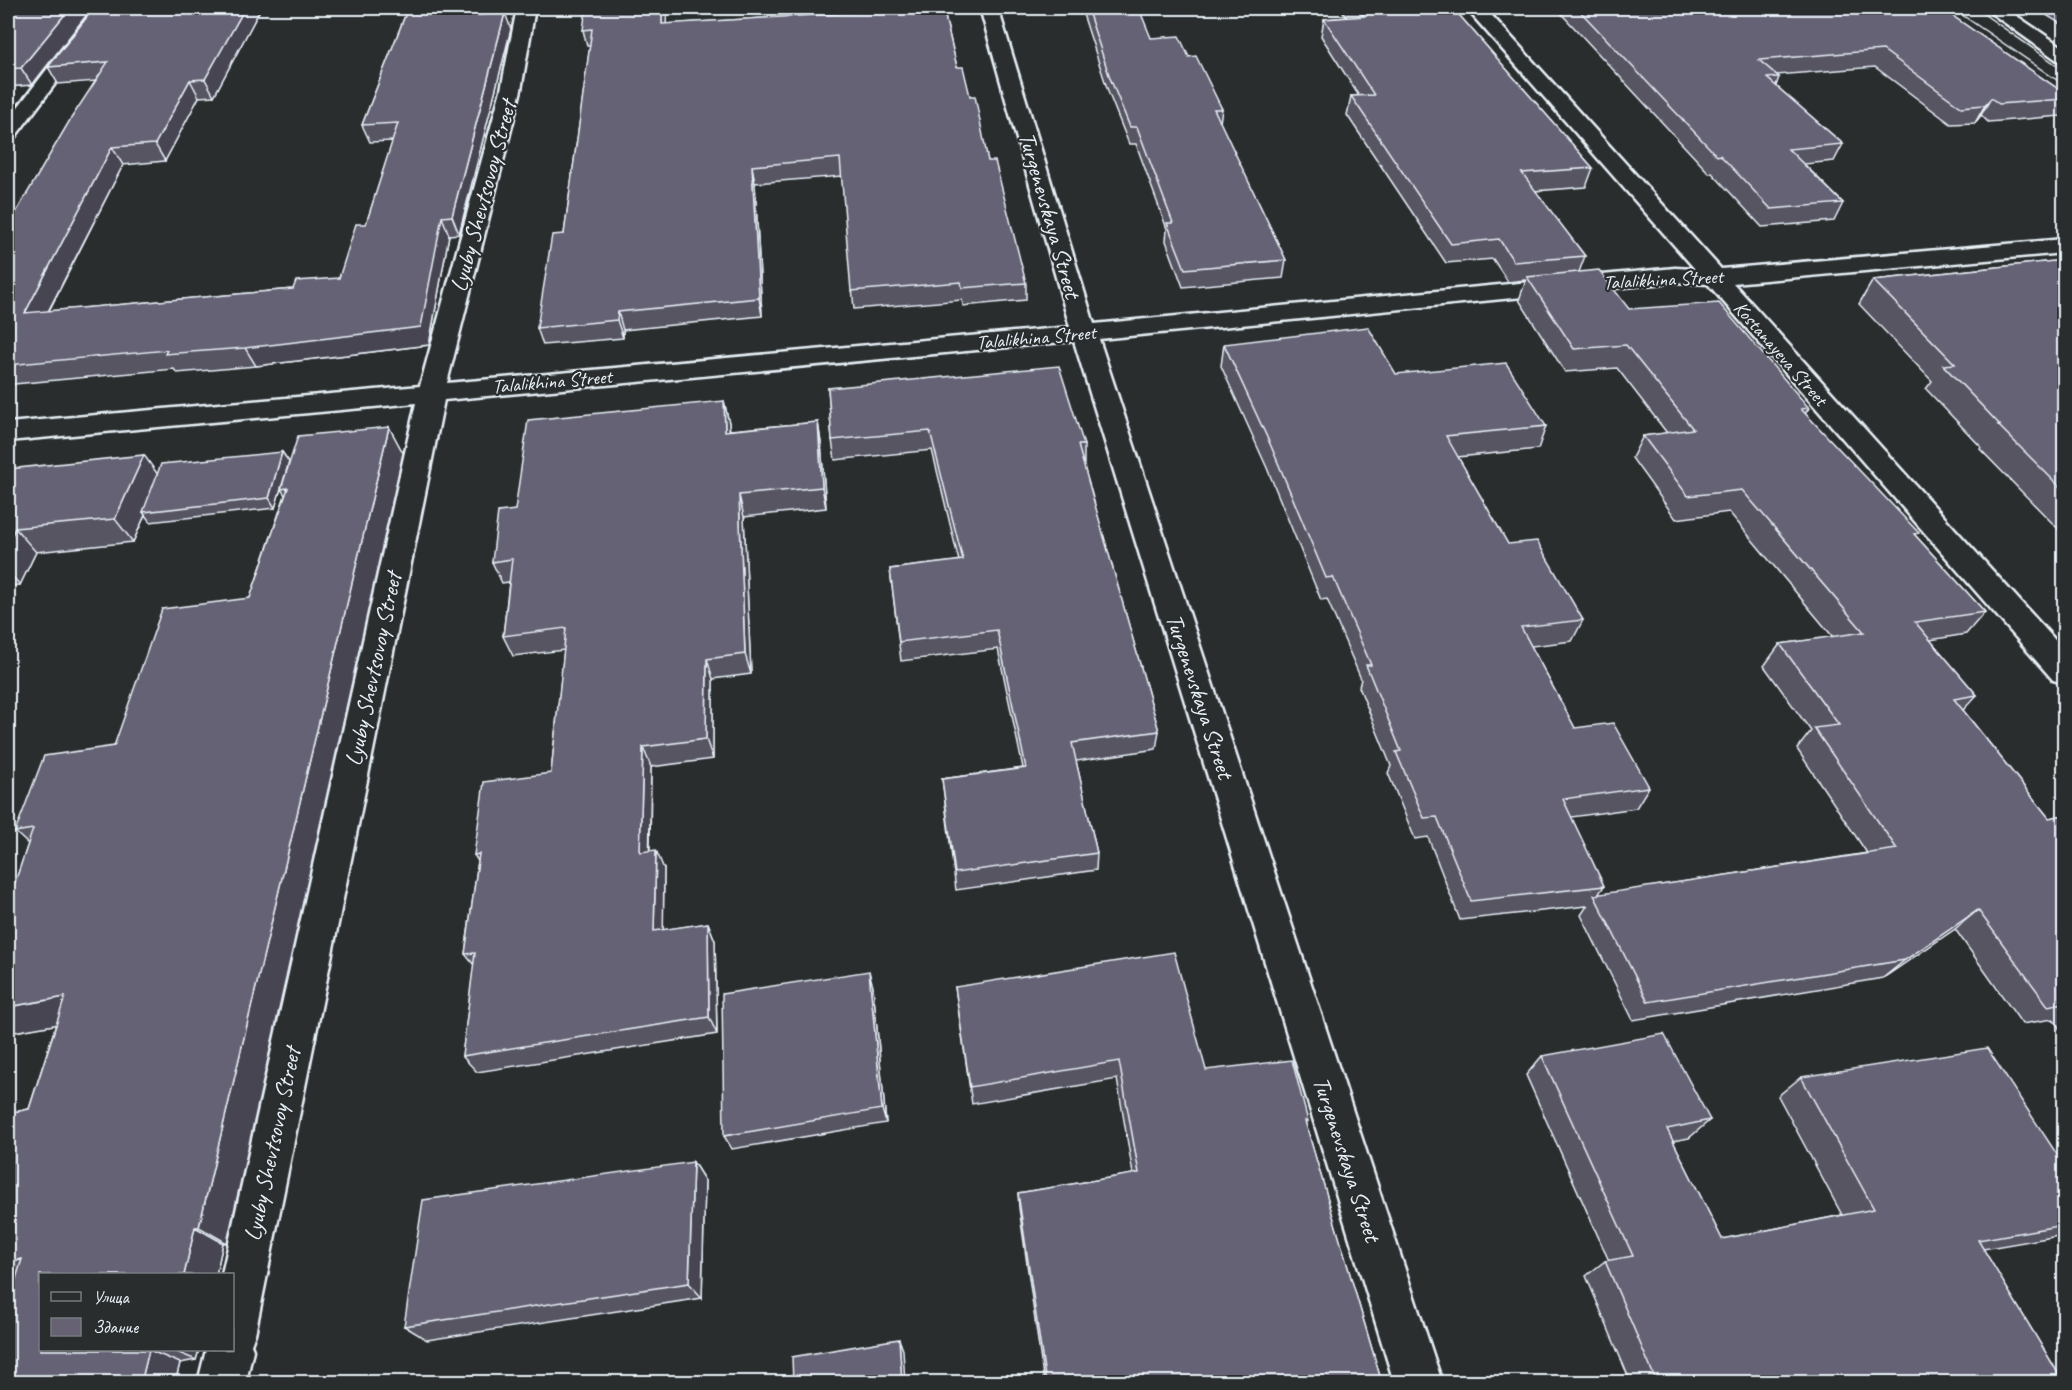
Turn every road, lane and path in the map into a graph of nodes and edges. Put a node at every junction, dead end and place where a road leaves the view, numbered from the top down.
1 (103, 8) edge
2 (526, 8) edge
3 (989, 8) edge
4 (1475, 8) edge
5 (1993, 8) edge
6 (2064, 56) edge
7 (8, 133) edge
8 (2064, 246) edge
9 (1716, 277) junction
10 (1084, 332) junction
11 (432, 392) junction
12 (8, 432) edge
13 (2064, 671) edge
14 (234, 1325) edge
15 (229, 1351) edge
16 (222, 1383) edge
17 (1418, 1383) edge

1 - 7 street
2 - 11 street, Lyuby Shevtsovoy Street
3 - 10 street, Turgenevskaya Street
4 - 9 street, Kostanayeva Street
5 - 6 street
8 - 9 street, Talalikhina Street
9 - 10 street, Talalikhina Street
9 - 13 street, Kostanayeva Street
10 - 11 street, Talalikhina Street
10 - 17 street, Turgenevskaya Street
11 - 12 street, Talalikhina Street
11 - 14 street, Lyuby Shevtsovoy Street
15 - 16 street

